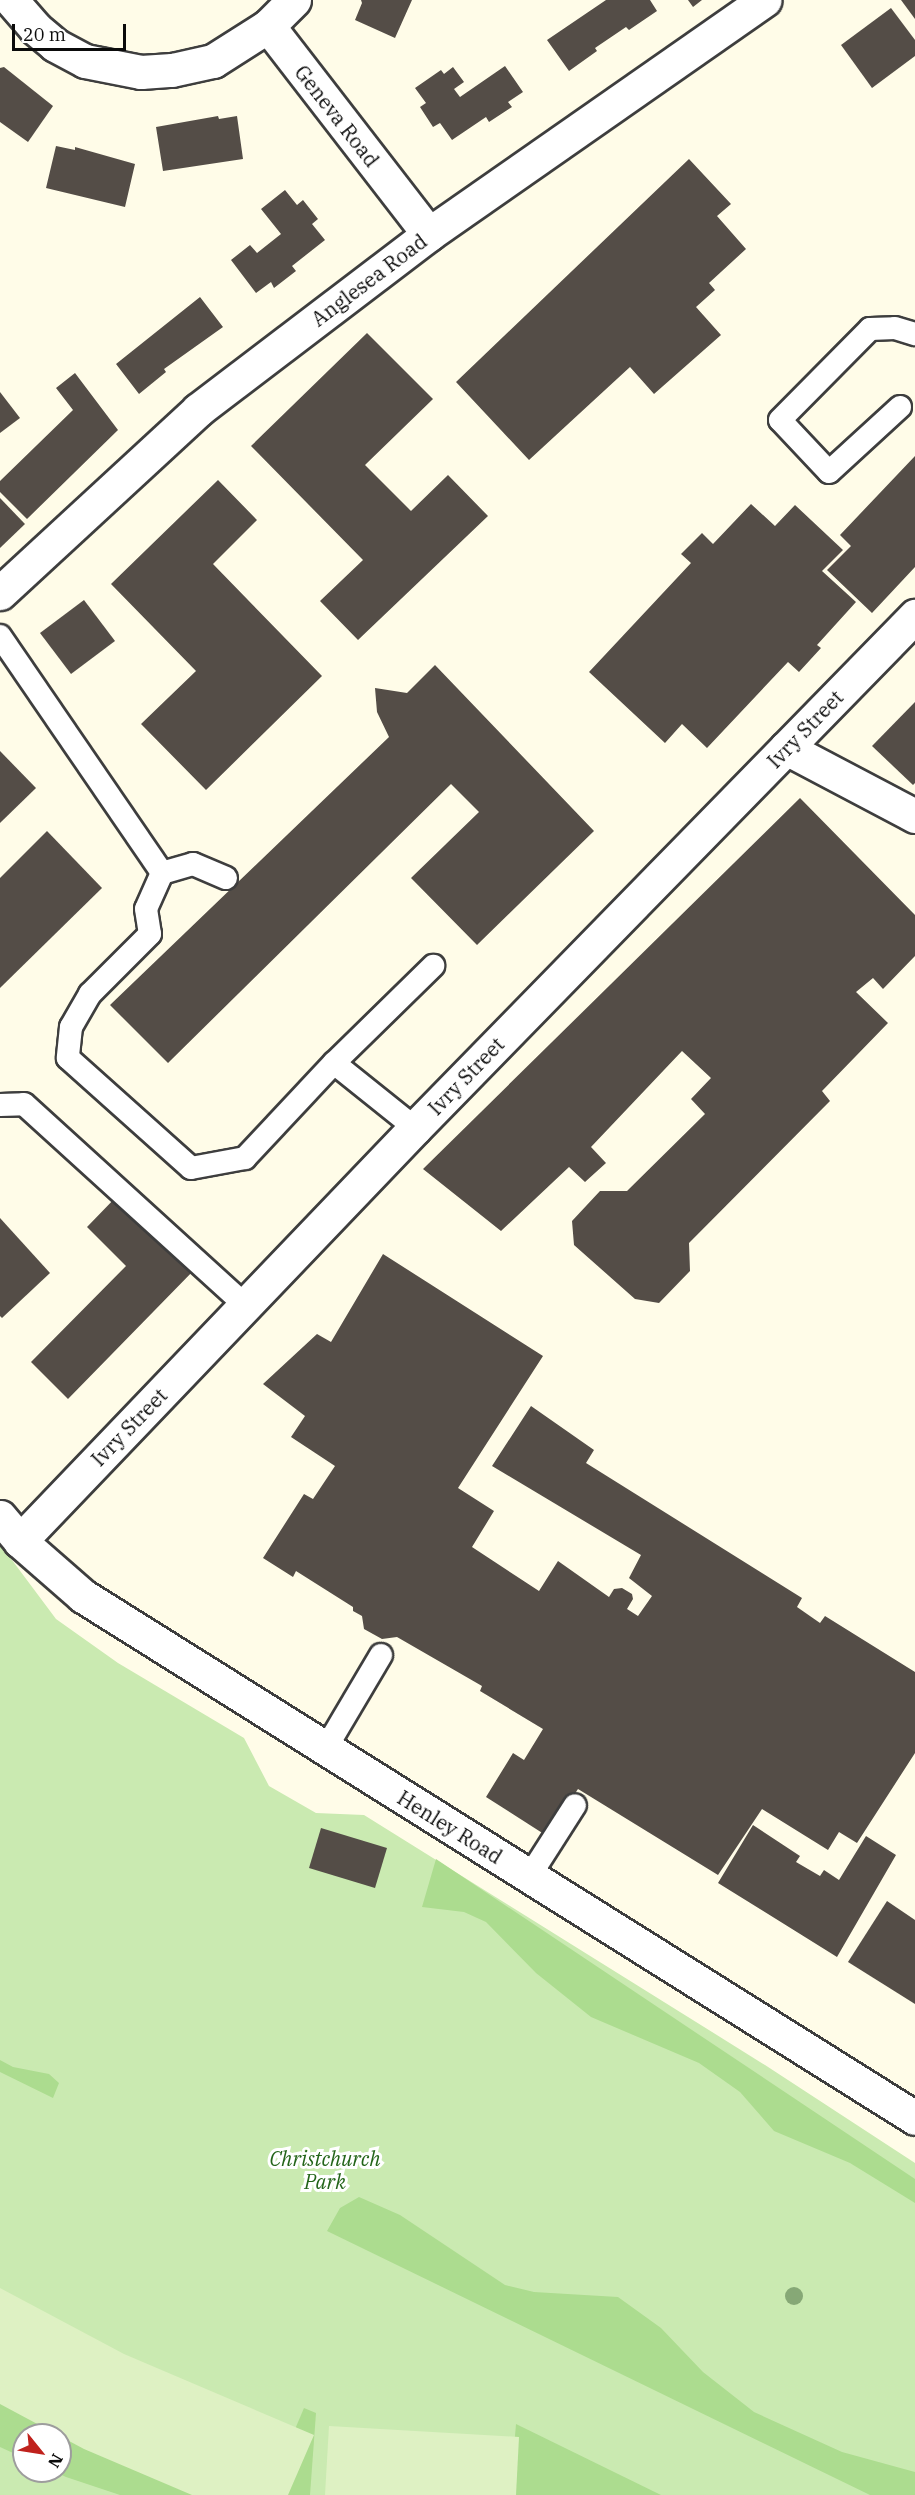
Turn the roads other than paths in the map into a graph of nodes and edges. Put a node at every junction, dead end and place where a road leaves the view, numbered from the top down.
1 (11, 0) edge
2 (294, 0) edge
3 (765, 0) edge
4 (268, 26) junction
5 (429, 234) junction
6 (915, 334) edge
7 (900, 406) dead end
8 (0, 593) edge
9 (915, 616) edge
10 (0, 636) edge
11 (786, 748) junction
12 (915, 816) edge
13 (162, 873) junction
14 (226, 878) dead end
15 (433, 966) dead end
16 (334, 1063) junction
17 (0, 1106) edge
18 (415, 1128) junction
19 (245, 1305) junction
20 (10, 1529) edge
21 (381, 1655) dead end
22 (326, 1748) junction
23 (575, 1805) dead end
24 (530, 1877) junction
25 (915, 2118) edge

1 - 4 street
2 - 4 street
3 - 5 street, Anglesea Road
4 - 5 street, Geneva Road
5 - 8 street, Anglesea Road
6 - 7 lane
9 - 11 street, Ivry Street
10 - 13 lane
11 - 12 street
11 - 18 street, Ivry Street
13 - 14 lane
13 - 16 lane
15 - 16 lane
16 - 18 lane
17 - 19 lane
18 - 19 street, Ivry Street
19 - 20 street, Ivry Street
20 - 22 street, Henley Road
21 - 22 lane
22 - 24 street, Henley Road
23 - 24 lane
24 - 25 street, Henley Road

